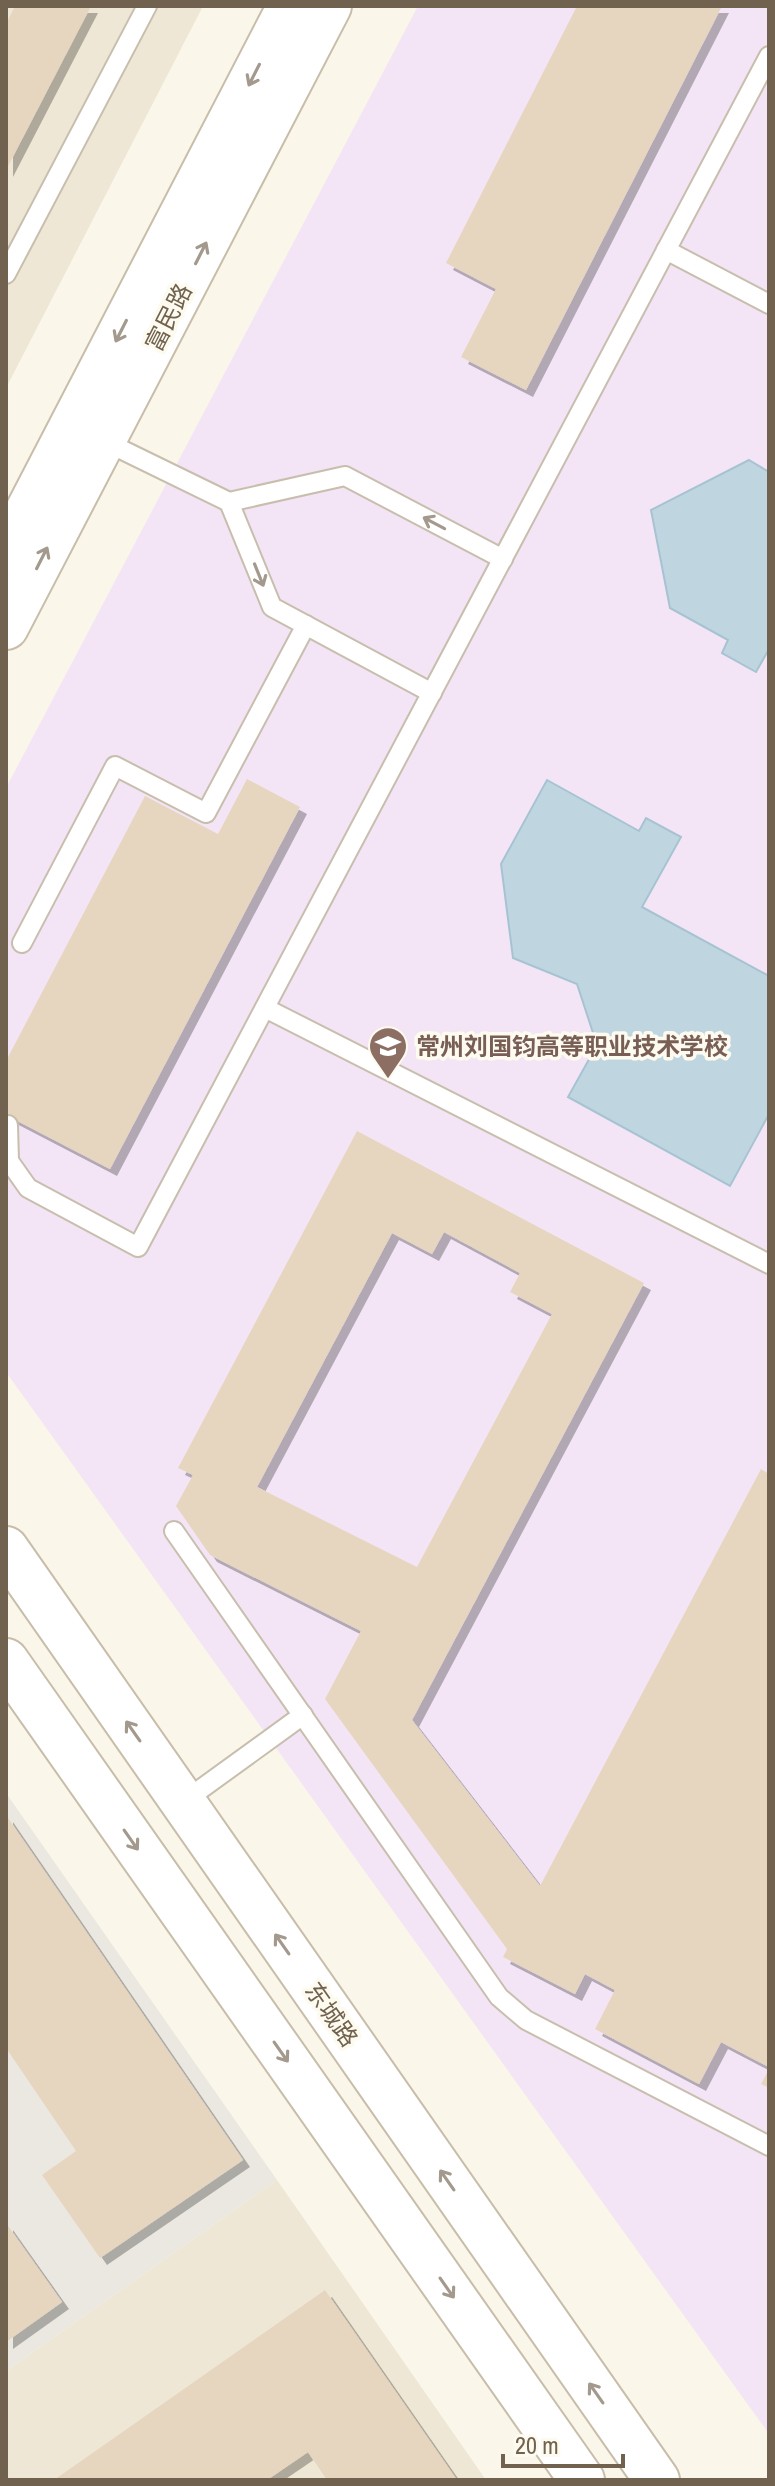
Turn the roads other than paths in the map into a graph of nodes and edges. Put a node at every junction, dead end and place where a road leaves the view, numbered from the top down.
1 (147, 6) edge
2 (290, 6) edge
3 (329, 6) edge
4 (769, 56) edge
5 (666, 250) junction
6 (6, 274) edge
7 (769, 304) edge
8 (88, 432) junction
9 (229, 502) junction
10 (6, 553) edge
11 (503, 559) junction
12 (306, 625) junction
13 (6, 627) edge
14 (432, 693) junction
15 (22, 943) dead end
16 (265, 1008) junction
17 (8, 1125) dead end
18 (769, 1264) edge
19 (174, 1531) dead end
20 (6, 1549) edge
21 (6, 1661) edge
22 (303, 1715) junction
23 (183, 1802) junction
24 (769, 2146) edge
25 (582, 2480) edge
26 (657, 2480) edge

1 - 6 lane
2 -> 8 main road, 富民路
8 -> 3 main road, 富民路
4 - 5 lane
5 - 7 lane
5 - 11 lane
8 - 9 lane
8 - 10 main road, 富民路
13 -> 8 main road, 富民路
11 -> 9 lane
9 -> 12 lane
11 - 14 lane
12 - 14 lane
12 - 15 lane
14 - 16 lane
16 - 17 lane
16 - 18 lane
19 - 22 lane
23 -> 20 main road, 东城路
21 -> 25 main road
22 - 23 lane
22 - 24 lane
26 -> 23 main road, 东城路

